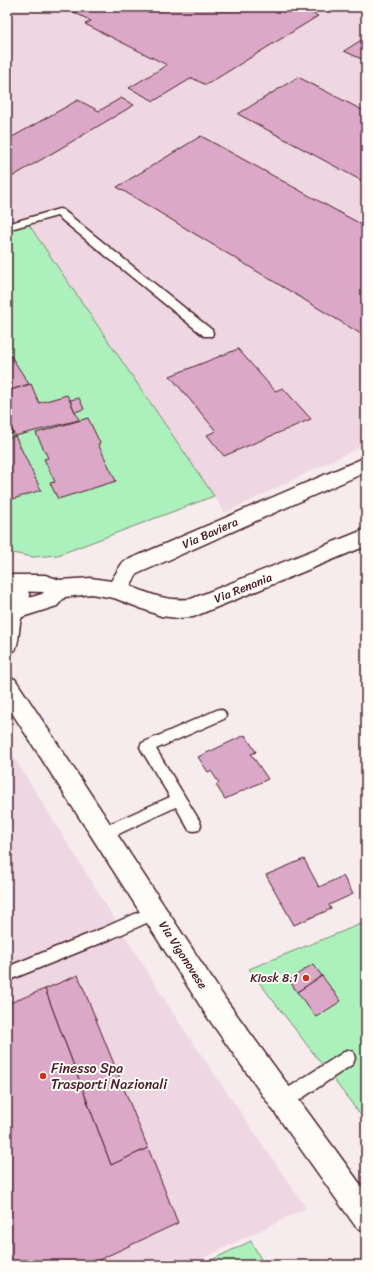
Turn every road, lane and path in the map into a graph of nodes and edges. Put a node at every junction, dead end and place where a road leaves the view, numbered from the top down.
1 (7, 226) edge
2 (208, 333) dead end
3 (366, 464) edge
4 (366, 536) edge
5 (7, 583) edge
6 (59, 589) junction
7 (116, 590) junction
8 (11, 615) edge
9 (7, 644) edge
10 (7, 686) edge
11 (219, 715) dead end
12 (179, 799) junction
13 (194, 825) dead end
14 (103, 834) junction
15 (155, 912) junction
16 (7, 974) edge
17 (347, 1058) dead end
18 (283, 1101) junction
19 (366, 1218) edge

1 - 2 lane
3 - 7 street, Via Baviera
4 - 7 street, Via Renania
5 - 6 street
5 - 8 street
6 - 7 street
6 - 8 street
8 - 9 street
10 - 14 street, Via Vigonovese
11 - 12 lane
12 - 13 lane
12 - 14 lane
14 - 15 street, Via Vigonovese
15 - 16 lane
15 - 18 street, Via Vigonovese
17 - 18 lane
18 - 19 street, Via Vigonovese

